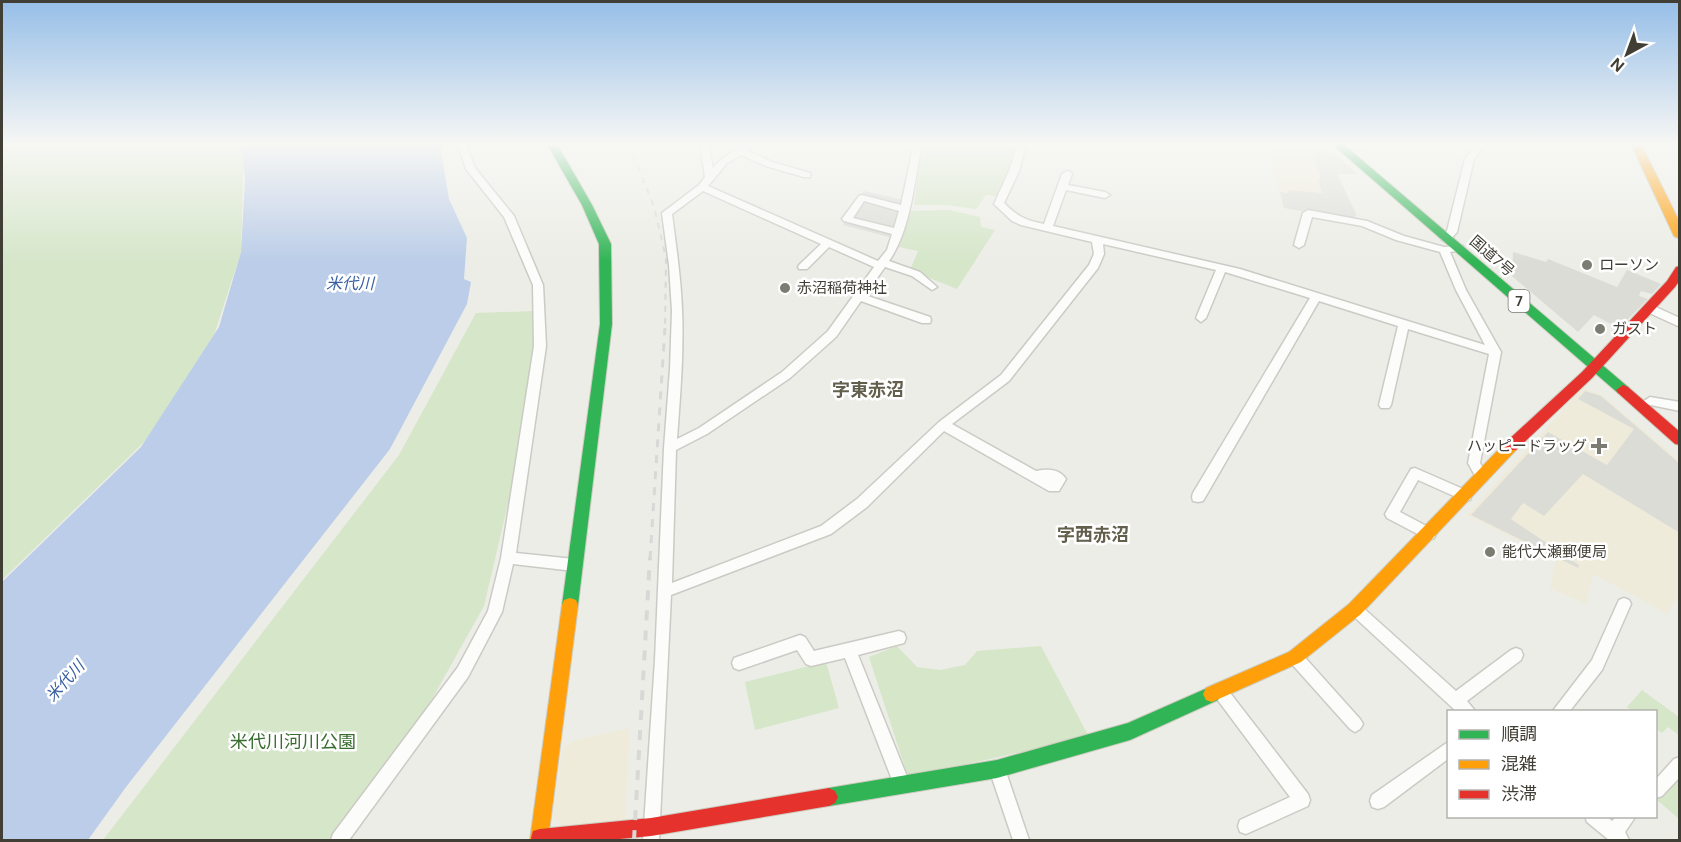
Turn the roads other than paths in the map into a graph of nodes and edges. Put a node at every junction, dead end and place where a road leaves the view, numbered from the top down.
1 (483, 183) edge
2 (575, 183) edge
3 (705, 183) edge
4 (910, 183) edge
5 (1008, 183) edge
6 (1063, 183) edge
7 (1382, 183) edge
8 (1464, 183) edge
9 (1657, 183) edge
10 (702, 187) junction
11 (1062, 187) junction
12 (1106, 195) dead end
13 (904, 209) junction
14 (1677, 221) edge
15 (1047, 229) junction
16 (897, 232) junction
17 (1680, 236) edge
18 (1097, 240) junction
19 (828, 243) junction
20 (1299, 245) dead end
21 (1450, 245) junction
22 (881, 264) junction
23 (803, 267) dead end
24 (1222, 268) junction
25 (1680, 270) edge
26 (932, 287) dead end
27 (1316, 296) junction
28 (860, 297) junction
29 (1648, 308) junction
30 (1201, 318) dead end
31 (926, 320) dead end
32 (1680, 323) edge
33 (1404, 324) junction
34 (1496, 352) junction
35 (1595, 367) junction
36 (1650, 401) dead end
37 (1385, 405) dead end
38 (1680, 407) edge
39 (942, 425) junction
40 (1680, 440) edge
41 (670, 448) junction
42 (1035, 476) dead end
43 (1482, 477) junction
44 (1465, 496) junction
45 (1198, 497) dead end
46 (1429, 534) junction
47 (508, 558) junction
48 (573, 565) junction
49 (664, 592) junction
50 (1624, 604) dead end
51 (1355, 609) junction
52 (899, 638) dead end
53 (849, 650) junction
54 (1516, 655) dead end
55 (1295, 657) junction
56 (739, 663) dead end
57 (1219, 690) junction
58 (1456, 700) junction
59 (1468, 710) edge
60 (1560, 710) edge
61 (1355, 724) dead end
62 (1447, 751) edge
63 (997, 770) junction
64 (1678, 770) edge
65 (902, 784) junction
66 (1657, 789) edge
67 (1378, 801) dead end
68 (1595, 818) edge
69 (1627, 818) edge
70 (1246, 826) dead end
71 (651, 834) edge
72 (1617, 837) edge
73 (539, 839) edge
74 (339, 840) edge
75 (1021, 840) edge

1 - 47 street
2 - 48 main road
3 - 10 street
4 - 13 street
5 - 15 street
6 - 11 street
7 - 21 main road, 国道7号 / 7
8 - 21 street
9 - 14 main road
10 - 19 street
10 - 41 street
11 - 12 street
11 - 15 street
13 - 16 street
13 - 16 street
14 - 17 main road
15 - 18 street
16 - 22 street
18 - 24 street
18 - 39 street
19 - 22 street
19 - 23 street
20 - 21 street
21 - 34 street
21 - 35 main road, 国道7号 / 7
22 - 26 street
22 - 28 street
24 - 27 street
24 - 30 street
25 - 29 main road
27 - 33 street
27 - 45 street
28 - 31 street
28 - 41 street
29 - 32 street
29 - 35 main road
33 - 34 street
33 - 37 street
34 - 43 street
35 - 40 main road, 国道7号 / 7
35 - 43 main road
36 - 38 street
39 - 42 street
39 - 49 street
41 - 49 street
43 - 44 main road
44 - 46 main road
44 - 46 street
46 - 51 main road
47 - 48 street
47 - 74 street
48 - 73 main road
49 - 71 street
50 - 60 street
51 - 55 main road
51 - 58 street
52 - 53 street
53 - 56 street
53 - 65 street
54 - 58 street
55 - 57 main road
55 - 61 street
57 - 63 main road
57 - 70 street
58 - 59 street
62 - 67 street
63 - 65 main road
63 - 75 street
64 - 66 street
65 - 71 main road
68 - 72 street
69 - 72 street
71 - 73 main road

